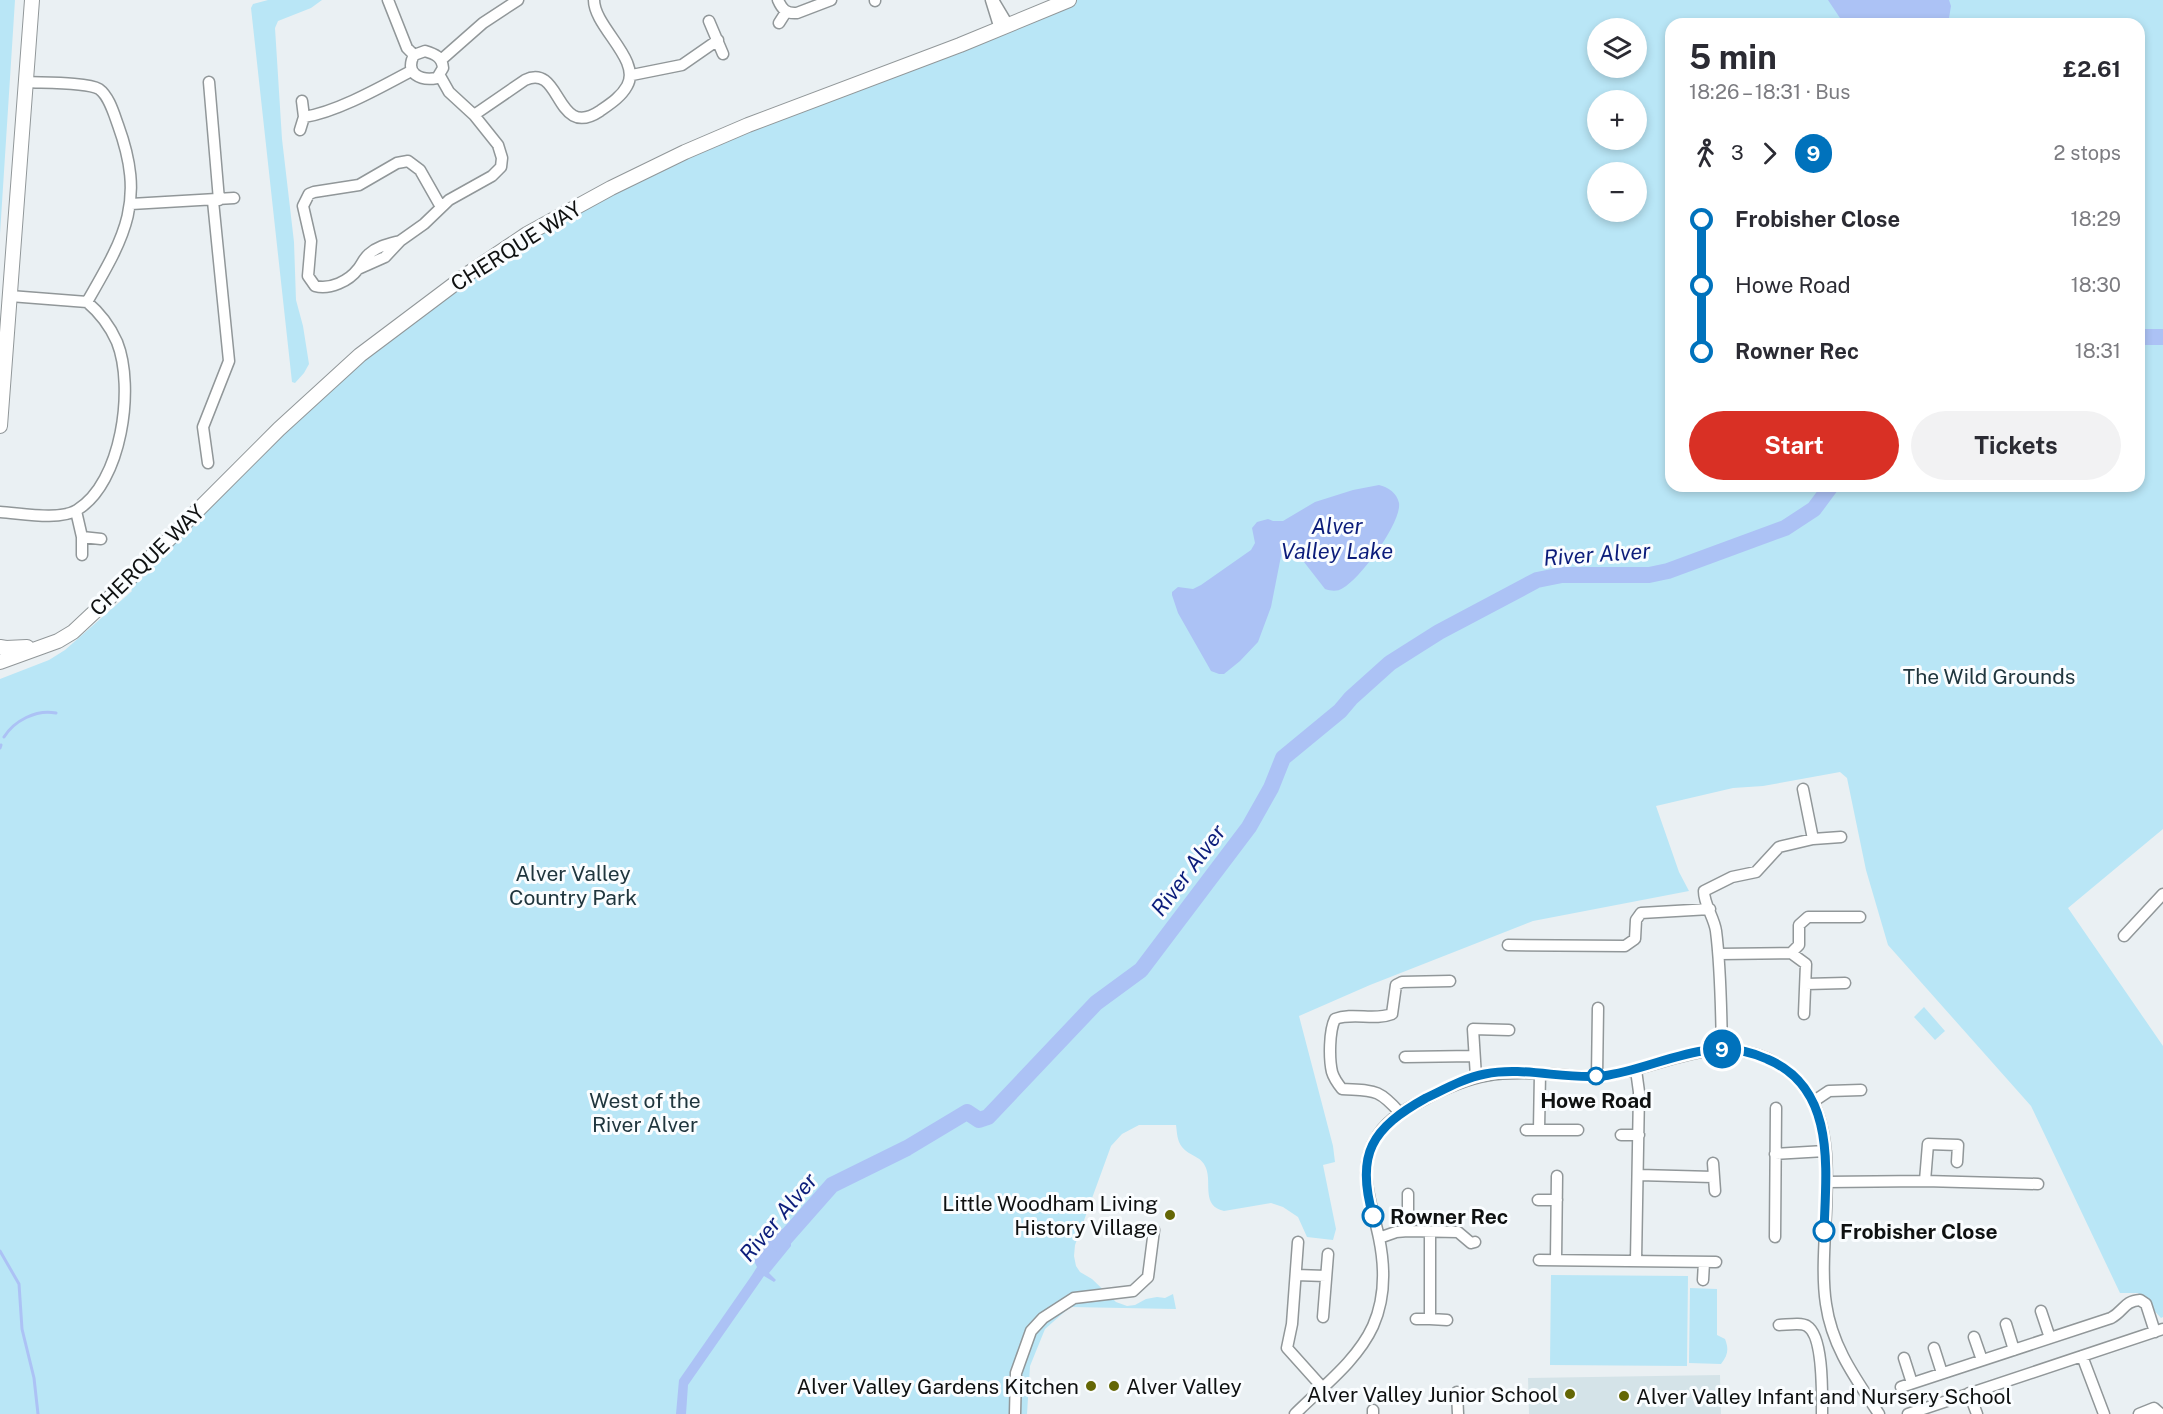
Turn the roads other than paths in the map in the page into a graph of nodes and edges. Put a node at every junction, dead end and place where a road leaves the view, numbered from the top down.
1 (32, 0) edge
2 (388, 0) edge
3 (518, 0) edge
4 (594, 0) edge
5 (778, 0) edge
6 (831, 0) edge
7 (992, 0) edge
8 (1069, 0) edge
9 (786, 12) junction
10 (709, 21) dead end
11 (779, 23) dead end
12 (1004, 27) junction
13 (718, 40) junction
14 (723, 54) dead end
15 (414, 55) junction
16 (441, 60) junction
17 (411, 71) junction
18 (632, 75) junction
19 (440, 76) junction
20 (26, 82) junction
21 (209, 82) dead end
22 (302, 101) dead end
23 (474, 115) junction
24 (304, 117) junction
25 (300, 130) dead end
26 (234, 198) dead end
27 (216, 201) junction
28 (131, 204) junction
29 (441, 207) junction
30 (10, 296) junction
31 (87, 302) junction
32 (0, 426) edge
33 (208, 463) dead end
34 (76, 511) junction
35 (0, 512) edge
36 (82, 537) junction
37 (101, 539) dead end
38 (82, 555) dead end
39 (58, 641) junction
40 (45, 646) junction
41 (4, 649) edge
42 (0, 662) edge
43 (0, 670) edge
44 (1803, 789) dead end
45 (1841, 837) dead end
46 (1813, 839) junction
47 (2163, 894) edge
48 (1710, 909) junction
49 (1860, 917) dead end
50 (2124, 936) dead end
51 (1508, 945) dead end
52 (1791, 953) junction
53 (1719, 954) junction
54 (1450, 981) dead end
55 (1845, 983) dead end
56 (1806, 984) junction
57 (1598, 1008) dead end
58 (1804, 1014) dead end
59 (1509, 1030) dead end
60 (1722, 1048) junction
61 (1474, 1056) junction
62 (1405, 1057) dead end
63 (1636, 1070) junction
64 (1540, 1073) junction
65 (1476, 1077) junction
66 (1597, 1077) junction
67 (1861, 1090) dead end
68 (1814, 1101) junction
69 (1776, 1108) dead end
70 (1400, 1113) junction
71 (1526, 1130) dead end
72 (1539, 1130) junction
73 (1578, 1130) dead end
74 (1621, 1135) dead end
75 (1639, 1135) junction
76 (1825, 1150) junction
77 (1775, 1154) junction
78 (1957, 1162) dead end
79 (1713, 1163) dead end
80 (1639, 1175) junction
81 (1557, 1176) dead end
82 (1713, 1177) junction
83 (1925, 1181) junction
84 (1826, 1182) junction
85 (2038, 1184) dead end
86 (1715, 1191) dead end
87 (1408, 1194) dead end
88 (1538, 1200) dead end
89 (1557, 1200) junction
90 (1154, 1230) dead end
91 (1408, 1231) junction
92 (1430, 1232) junction
93 (1774, 1237) dead end
94 (1379, 1238) junction
95 (1298, 1242) dead end
96 (1475, 1242) dead end
97 (1328, 1254) dead end
98 (1556, 1259) junction
99 (1539, 1260) dead end
100 (1636, 1260) junction
101 (1704, 1262) junction
102 (1716, 1262) dead end
103 (1296, 1275) junction
104 (1326, 1276) junction
105 (1703, 1280) dead end
106 (2041, 1311) dead end
107 (1323, 1317) dead end
108 (1416, 1319) dead end
109 (1430, 1319) junction
110 (1448, 1320) dead end
111 (2006, 1324) dead end
112 (1779, 1325) dead end
113 (2159, 1330) edge
114 (1974, 1337) dead end
115 (2050, 1338) junction
116 (1934, 1348) dead end
117 (2014, 1350) junction
118 (2082, 1356) junction
119 (1904, 1358) dead end
120 (1982, 1360) junction
121 (1942, 1373) junction
122 (1912, 1383) junction
123 (1322, 1387) junction
124 (1901, 1387) dead end
125 (1457, 1392) dead end
126 (1969, 1392) junction
127 (1015, 1414) edge
128 (1295, 1414) edge
129 (1458, 1414) edge
130 (1822, 1414) edge
131 (1879, 1414) edge
132 (1908, 1414) edge
133 (1977, 1414) edge
134 (2104, 1414) edge
135 (2139, 1414) edge
136 (2161, 1414) edge

1 - 20 street
2 - 15 street
3 - 16 street
4 - 18 street
5 - 9 street
6 - 9 street
7 - 12 street
8 - 12 street, CHERQUE WAY
9 - 11 street
10 - 13 street
12 - 39 street, CHERQUE WAY
13 - 14 street
13 - 18 street
15 - 16 street
15 - 17 street
16 - 19 street
17 - 19 street
17 - 24 street
18 - 23 street
19 - 23 street
20 - 28 street
20 - 30 street
21 - 27 street
22 - 24 street
23 - 29 street
24 - 25 street
26 - 27 street
27 - 28 street
27 - 33 street
28 - 31 street
29 - 29 street
30 - 31 street
30 - 32 street
31 - 34 street
34 - 35 street
34 - 36 street
36 - 37 street
36 - 38 street
39 - 40 street, CHERQUE WAY
39 - 43 street, CHERQUE WAY
40 - 41 street
40 - 42 street, CHERQUE WAY
44 - 46 street
45 - 46 street
46 - 48 street
47 - 50 street
48 - 51 street
48 - 53 street
49 - 52 street
52 - 53 street
52 - 56 street
53 - 60 street
54 - 70 street
55 - 56 street
56 - 58 street
57 - 66 street
59 - 61 street
60 - 63 street
60 - 68 street
61 - 62 street
61 - 65 street
63 - 66 street
63 - 75 street
64 - 65 street
64 - 66 street
64 - 72 street
65 - 70 street
67 - 68 street
68 - 76 street
69 - 77 street
70 - 94 street
71 - 72 street
72 - 73 street
74 - 75 street
75 - 80 street
76 - 77 street
76 - 84 street
77 - 93 street
78 - 83 street
79 - 82 street
80 - 82 street
80 - 100 street
81 - 89 street
82 - 86 street
83 - 84 street
83 - 85 street
84 - 131 street
87 - 91 street
88 - 89 street
89 - 98 street
90 - 127 street
91 - 92 street
91 - 94 street
92 - 96 street
92 - 109 street
94 - 123 street
95 - 103 street
97 - 104 street
98 - 99 street
98 - 100 street
100 - 101 street
101 - 102 street
101 - 105 street
103 - 104 street
103 - 123 street
104 - 107 street
106 - 115 street
108 - 109 street
109 - 110 street
111 - 117 street
112 - 130 street
113 - 115 street
113 - 118 street
114 - 120 street
115 - 117 street
116 - 121 street
117 - 120 street
118 - 126 street
118 - 134 street
119 - 122 street
120 - 121 street
121 - 122 street
122 - 124 street
123 - 128 street
125 - 129 street
126 - 132 street
126 - 133 street
135 - 136 street

